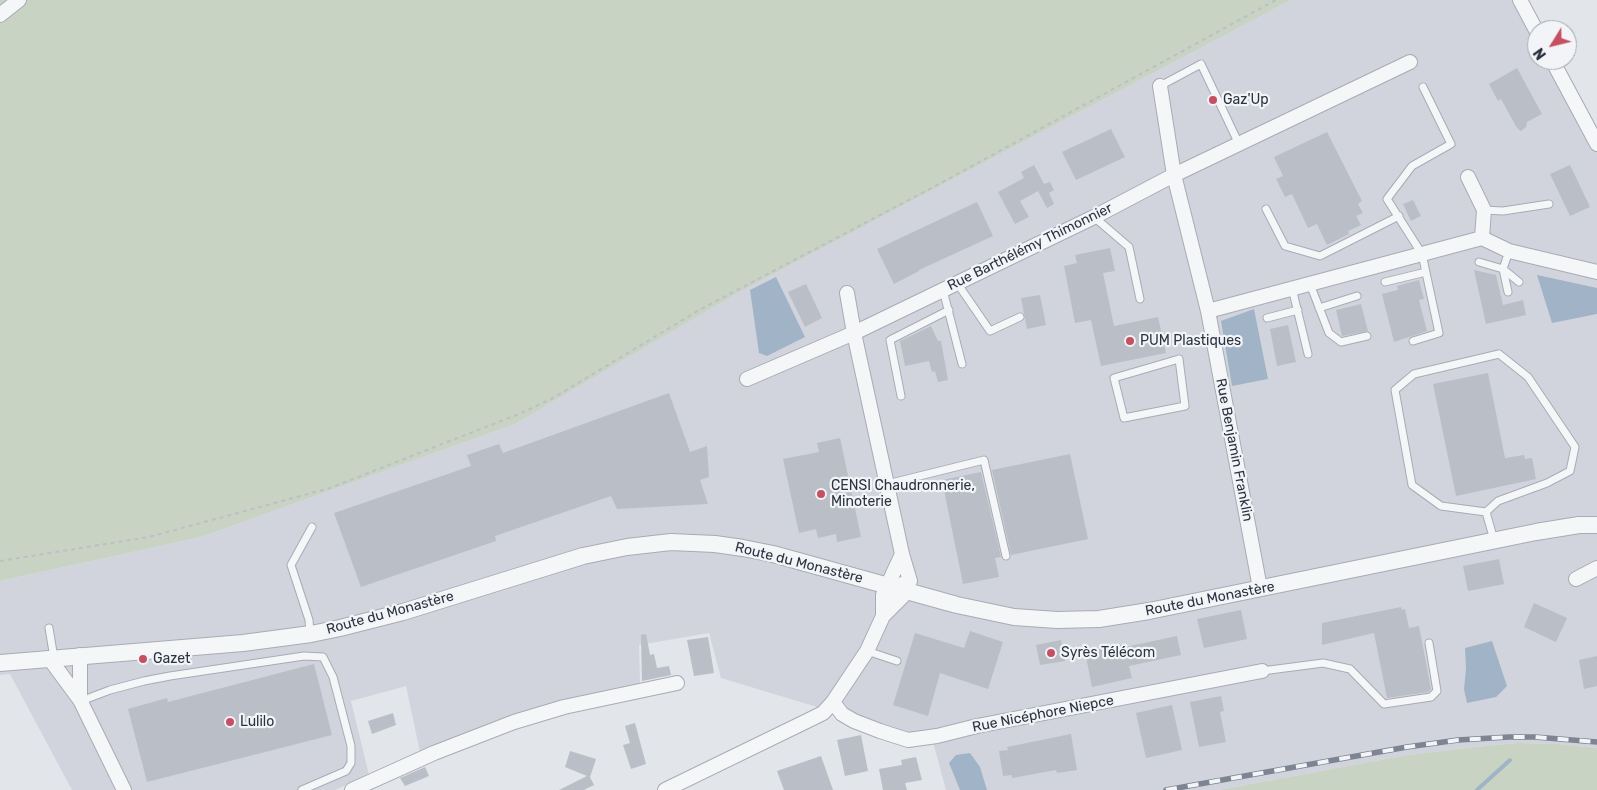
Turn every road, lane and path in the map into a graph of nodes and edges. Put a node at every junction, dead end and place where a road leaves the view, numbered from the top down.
1 (19, 0) edge
2 (1276, 0) edge
3 (1520, 0) edge
4 (0, 16) edge
5 (1531, 20) edge
6 (1410, 62) dead end
7 (1557, 70) edge
8 (1160, 86) joint
9 (1423, 87) dead end
10 (1238, 144) junction
11 (1597, 144) edge
12 (1174, 175) junction
13 (1468, 177) dead end
14 (1550, 204) dead end
15 (1266, 209) dead end
16 (1484, 210) junction
17 (1399, 216) junction
18 (1094, 217) junction
19 (1482, 238) junction
20 (1509, 251) junction
21 (1422, 254) junction
22 (1479, 262) dead end
23 (1502, 269) junction
24 (1426, 272) junction
25 (1597, 272) edge
26 (1385, 282) dead end
27 (1519, 282) dead end
28 (957, 283) junction
29 (1310, 284) junction
30 (1292, 288) junction
31 (943, 290) junction
32 (1508, 292) dead end
33 (847, 293) dead end
34 (1357, 296) dead end
35 (1140, 299) dead end
36 (1319, 308) junction
37 (949, 310) junction
38 (1298, 310) junction
39 (1208, 311) junction
40 (1020, 317) dead end
41 (1267, 318) dead end
42 (854, 333) junction
43 (1367, 336) dead end
44 (1412, 341) dead end
45 (1308, 354) dead end
46 (1179, 359) joint
47 (962, 364) dead end
48 (747, 379) dead end
49 (901, 396) dead end
50 (887, 484) junction
51 (1486, 512) junction
52 (1597, 524) edge
53 (312, 527) dead end
54 (1494, 541) junction
55 (1006, 556) dead end
56 (0, 561) edge
57 (1597, 568) edge
58 (1576, 579) dead end
59 (895, 587) junction
60 (1260, 588) junction
61 (49, 628) dead end
62 (310, 634) junction
63 (1429, 643) dead end
64 (867, 651) junction
65 (80, 655) junction
66 (51, 658) junction
67 (897, 661) dead end
68 (0, 662) edge
69 (1262, 671) joint
70 (677, 683) dead end
71 (81, 701) junction
72 (833, 702) junction
73 (124, 790) edge
74 (302, 790) edge
75 (352, 790) edge
76 (665, 790) edge

1 - 4 street
2 - 56 path
3 - 5 street
6 - 10 street, Rue Barthélémy Thimonnier
7 - 11 street
8 - 10 lane
8 - 12 street, Rue Benjamin Franklin
9 - 17 lane
10 - 12 street, Rue Barthélémy Thimonnier
12 - 18 street, Rue Barthélémy Thimonnier
12 - 39 street, Rue Benjamin Franklin
13 - 16 street
14 - 16 lane
15 - 17 lane
16 - 19 street
17 - 21 lane
18 - 28 street, Rue Barthélémy Thimonnier
18 - 35 lane
19 - 20 street
19 - 21 street
20 - 23 lane
20 - 25 street
21 - 24 lane
21 - 29 street
22 - 23 lane
23 - 27 lane
23 - 32 lane
24 - 26 lane
24 - 44 lane
28 - 31 street, Rue Barthélémy Thimonnier
28 - 40 lane
29 - 30 street
29 - 36 lane
30 - 38 lane
30 - 39 street
31 - 37 lane
31 - 42 street, Rue Barthélémy Thimonnier
33 - 42 street
34 - 36 lane
36 - 43 lane
37 - 47 lane
37 - 49 lane
38 - 41 lane
38 - 45 lane
39 - 60 street, Rue Benjamin Franklin
42 - 48 street, Rue Barthélémy Thimonnier
42 - 50 street
46 - 46 lane
50 - 55 lane
50 - 59 street
51 - 51 lane
51 - 54 lane
52 - 54 street, Route du Monastère
53 - 62 lane
54 - 60 street, Route du Monastère
57 - 58 street
59 - 60 street, Route du Monastère
59 - 62 street, Route du Monastère
59 - 64 street
61 - 66 lane
62 - 65 street, Route du Monastère
63 - 69 lane
64 - 67 lane
64 - 72 street
65 - 66 street, Route du Monastère
65 - 71 street
66 - 68 street, Route du Monastère
66 - 71 street
69 - 72 street, Rue Nicéphore Niepce
70 - 75 street
71 - 73 street
71 - 74 lane
72 - 76 street

